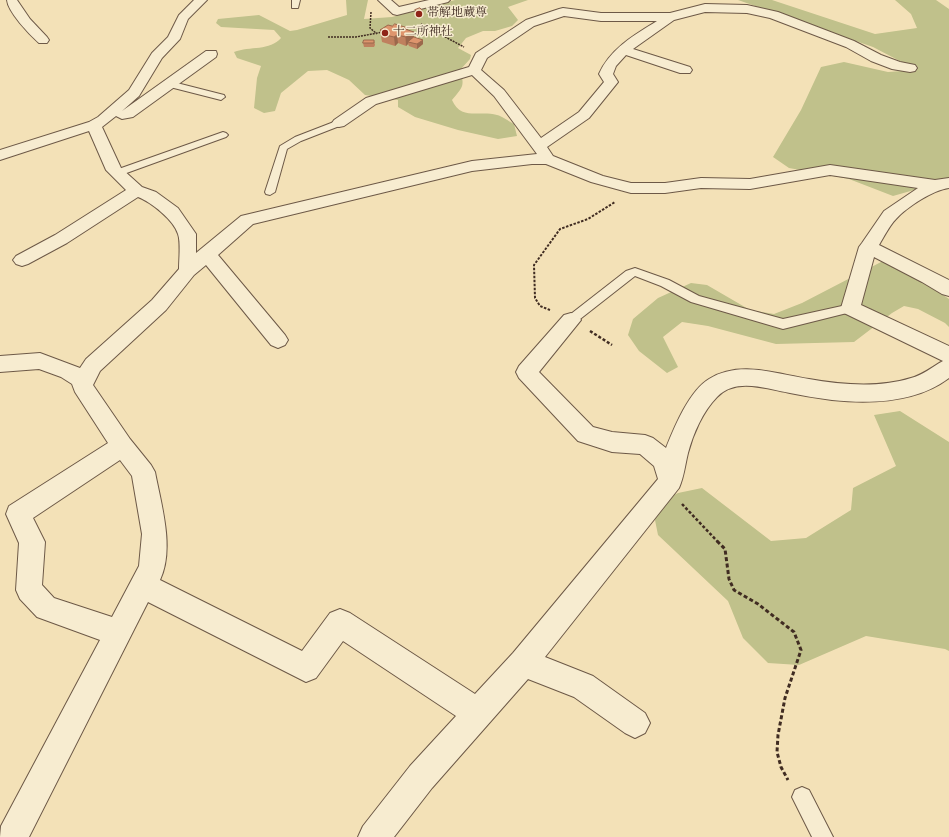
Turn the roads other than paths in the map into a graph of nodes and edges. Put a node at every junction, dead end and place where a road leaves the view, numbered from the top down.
1 (201, 0) edge
2 (384, 0) edge
3 (444, 0) edge
4 (9, 1) edge
5 (670, 17) junction
6 (43, 40) dead end
7 (623, 50) junction
8 (211, 54) dead end
9 (910, 68) dead end
10 (474, 70) junction
11 (685, 70) dead end
12 (169, 84) junction
13 (221, 97) dead end
14 (108, 116) junction
15 (339, 122) joint
16 (94, 124) junction
17 (223, 135) dead end
18 (2, 153) edge
19 (543, 153) junction
20 (117, 173) junction
21 (942, 184) edge
22 (136, 190) junction
23 (270, 192) dead end
24 (868, 247) junction
25 (208, 255) junction
26 (22, 260) dead end
27 (188, 270) junction
28 (949, 289) edge
29 (852, 308) junction
30 (570, 320) joint
31 (278, 340) dead end
32 (949, 355) edge
33 (0, 364) edge
34 (949, 367) edge
35 (83, 380) junction
36 (122, 446) junction
37 (668, 484) junction
38 (143, 585) junction
39 (118, 633) junction
40 (522, 663) junction
41 (478, 713) junction
42 (635, 723) dead end
43 (802, 797) road end
44 (12, 837) edge
45 (374, 837) edge
46 (823, 837) edge

1 - 14 street
2 - 3 street
4 - 6 street
5 - 7 street
5 - 9 street
5 - 10 street
7 - 11 street
7 - 19 street
8 - 12 street
10 - 15 street
10 - 19 street
12 - 13 lane
12 - 14 street
14 - 16 street
15 - 23 lane
16 - 18 street
16 - 20 street
17 - 20 lane
19 - 21 street
19 - 25 street
20 - 22 street
21 - 24 street
22 - 26 street
22 - 27 street
24 - 28 street
24 - 29 street
25 - 27 street
25 - 31 street
27 - 35 street
29 - 30 lane
29 - 32 street
30 - 37 street
33 - 35 street
34 - 37 street
35 - 36 street
36 - 38 street
36 - 39 street
37 - 40 street
38 - 39 street
38 - 41 street
39 - 44 street
40 - 41 street
40 - 42 street
41 - 45 street
43 - 46 lane

